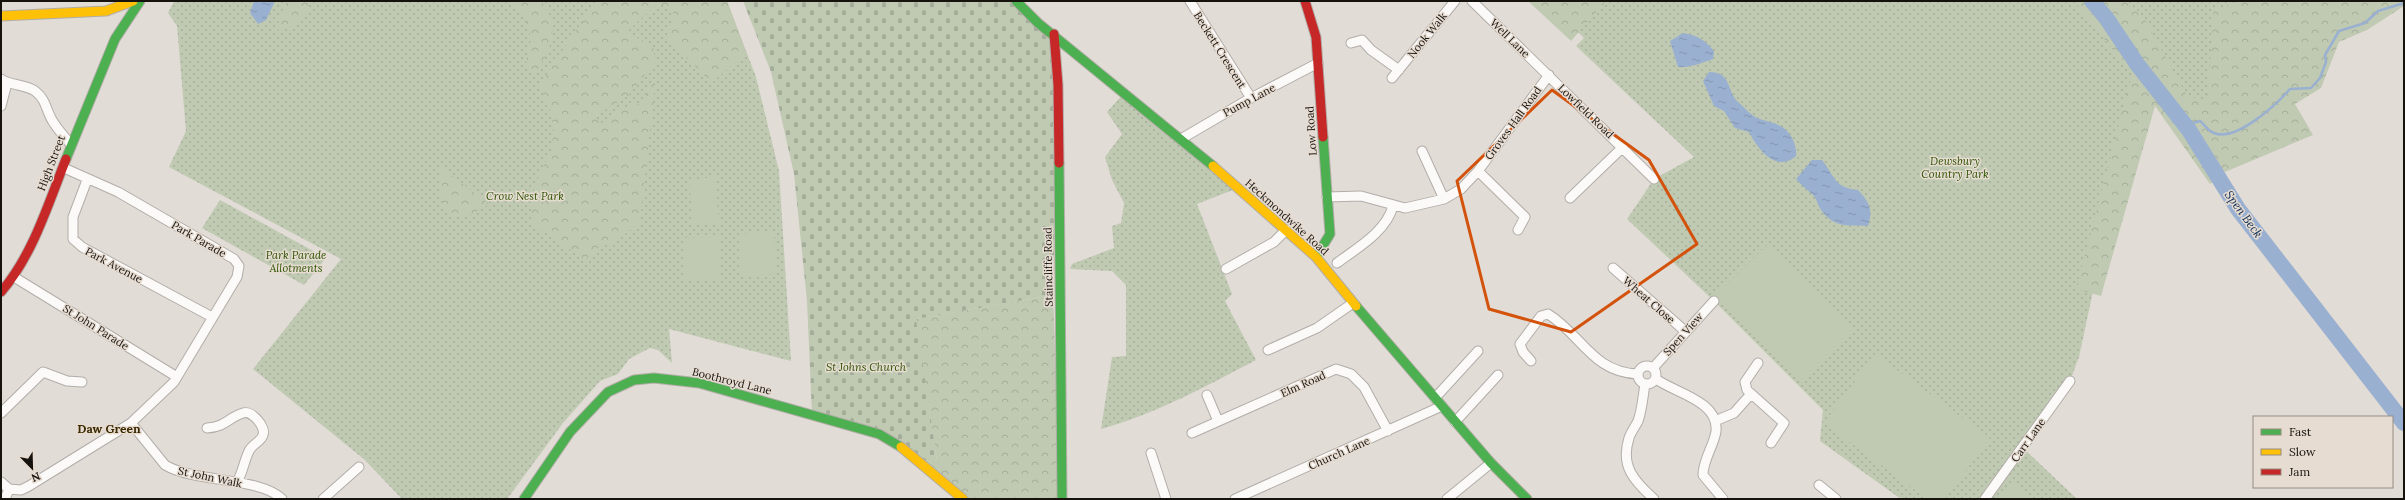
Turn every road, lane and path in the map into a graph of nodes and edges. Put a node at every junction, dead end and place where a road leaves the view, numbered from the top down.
1 (133, 1) edge
2 (140, 1) edge
3 (1016, 1) edge
4 (1190, 1) edge
5 (1455, 1) edge
6 (1472, 1) edge
7 (1308, 2) edge
8 (1, 16) edge
9 (114, 16) junction
10 (1054, 34) junction
11 (115, 39) junction
12 (1350, 43) dead end
13 (1318, 63) junction
14 (1399, 70) junction
15 (1549, 75) junction
16 (1392, 78) dead end
17 (4, 81) edge
18 (1251, 98) junction
19 (1, 106) edge
20 (1181, 139) junction
21 (71, 145) junction
22 (1623, 147) junction
23 (1422, 151) dead end
24 (64, 168) junction
25 (1478, 171) junction
26 (1654, 179) dead end
27 (87, 180) junction
28 (1327, 197) junction
29 (1570, 198) dead end
30 (1444, 199) junction
31 (1393, 206) junction
32 (1286, 230) junction
33 (1518, 230) dead end
34 (1316, 257) junction
35 (1337, 263) dead end
36 (1613, 268) dead end
37 (1226, 269) dead end
38 (14, 277) junction
39 (1, 292) edge
40 (1714, 301) dead end
41 (1353, 303) junction
42 (212, 317) junction
43 (1685, 331) junction
44 (1268, 350) dead end
45 (1478, 351) dead end
46 (1531, 361) dead end
47 (1758, 363) dead end
48 (1653, 368) junction
49 (1638, 374) junction
50 (1498, 375) dead end
51 (177, 377) junction
52 (1656, 379) junction
53 (2070, 381) dead end
54 (82, 382) dead end
55 (1645, 384) junction
56 (1751, 394) junction
57 (1207, 395) dead end
58 (1435, 398) junction
59 (1442, 406) junction
60 (1, 413) edge
61 (1218, 421) junction
62 (1715, 421) junction
63 (1455, 422) junction
64 (131, 423) junction
65 (207, 428) dead end
66 (1388, 431) junction
67 (1192, 433) dead end
68 (1771, 443) dead end
69 (1152, 453) dead end
70 (1491, 464) junction
71 (359, 467) dead end
72 (1, 482) edge
73 (237, 482) junction
74 (1819, 485) dead end
75 (9, 490) junction
76 (1521, 497) edge
77 (5, 499) edge
78 (282, 499) edge
79 (322, 499) edge
80 (524, 499) edge
81 (963, 499) edge
82 (1062, 499) edge
83 (1166, 499) edge
84 (1235, 499) edge
85 (1447, 499) edge
86 (1654, 499) edge
87 (1723, 499) edge
88 (1836, 499) edge
89 (1985, 499) edge

1 - 9 street
2 - 11 street, High Street
3 - 10 street, Heckmondwike Road
4 - 18 street, Beckett Crescent
5 - 14 street, Nook Walk
6 - 15 street, Well Lane
7 - 13 street, Low Road
8 - 9 street
9 - 11 street, High Street
10 - 20 street, Heckmondwike Road
10 - 82 street, Staincliffe Road
11 - 21 street, High Street
12 - 14 street
13 - 18 street, Pump Lane
13 - 28 street, Low Road
14 - 16 street, Nook Walk
15 - 22 street, Lowfield Road
15 - 25 street, Groves Hall Road
17 - 19 street
17 - 21 street
18 - 20 street, Pump Lane
20 - 32 street, Heckmondwike Road
21 - 24 street, High Street
22 - 26 street, Lowfield Road
22 - 29 street, Lowfield Road
23 - 30 street
24 - 27 street, Park Parade
24 - 38 street, High Street
25 - 30 street, Groves Hall Road
25 - 33 street, Groves Hall Road
27 - 42 street, Park Avenue
27 - 42 street, Park Parade
28 - 31 street, Groves Hall Road
28 - 34 street, Low Road
30 - 31 street, Groves Hall Road
31 - 35 street
32 - 34 street, Heckmondwike Road
32 - 37 street
34 - 41 street, Heckmondwike Road
36 - 43 street, Wheat Close
38 - 39 street, High Street
38 - 51 street, St John Parade
40 - 43 street, Spen View
41 - 44 street
41 - 58 street, Heckmondwike Road
42 - 51 street, Park Parade
43 - 48 street, Spen View
45 - 58 street
46 - 49 street
47 - 56 street
48 - 49 street, Spen View
48 - 52 street
49 - 55 street
50 - 63 street
51 - 64 street, Park Parade
52 - 55 street
52 - 62 street
53 - 89 street, Carr Lane
54 - 60 street
55 - 86 street
56 - 62 street
56 - 68 street
57 - 61 street
58 - 59 street, Heckmondwike Road
59 - 63 street, Heckmondwike Road
59 - 66 street, Church Lane
61 - 66 street, Elm Road
61 - 67 street, Elm Road
62 - 87 street
63 - 70 street, Heckmondwike Road
64 - 73 street, St John Walk
64 - 75 street, Park Parade
65 - 73 street
66 - 84 street, Church Lane
69 - 83 street
70 - 76 street, Heckmondwike Road
70 - 85 street
71 - 79 street
72 - 75 street
73 - 78 street, St John Walk
74 - 88 street
75 - 77 street
80 - 81 street, Boothroyd Lane

